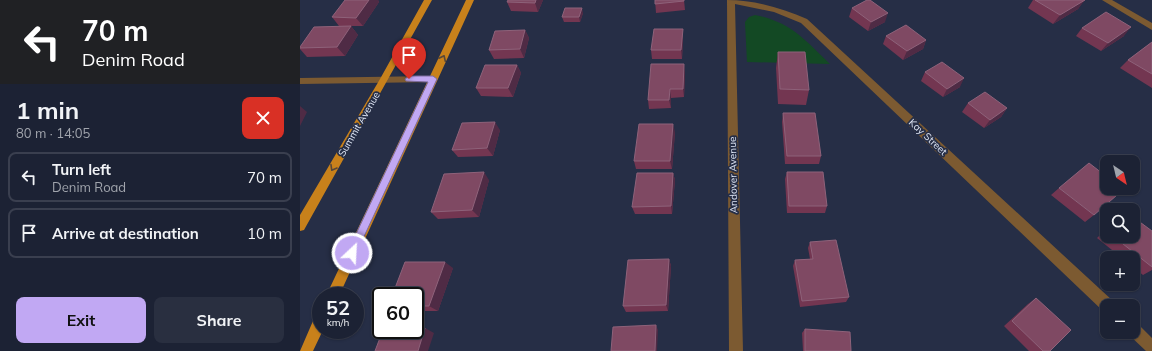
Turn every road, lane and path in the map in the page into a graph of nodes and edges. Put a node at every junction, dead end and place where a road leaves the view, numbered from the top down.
1 (428, 0) edge
2 (470, 0) edge
3 (731, 0) edge
4 (1106, 0) edge
5 (1152, 27) edge
6 (433, 79) junction
7 (384, 80) junction
8 (300, 82) edge
9 (300, 226) edge
10 (336, 287) edge
11 (1101, 299) edge
12 (1140, 336) edge
13 (312, 338) edge
14 (1152, 347) edge
15 (306, 351) edge
16 (736, 351) edge

1 - 7 main road, Summit Avenue
6 -> 2 main road
3 - 11 street, Kay Street
3 - 16 street, Andover Avenue
4 - 5 street
6 - 7 street
6 - 10 main road
7 - 8 street
7 -> 9 main road, Summit Avenue
12 - 14 street
13 - 15 main road

